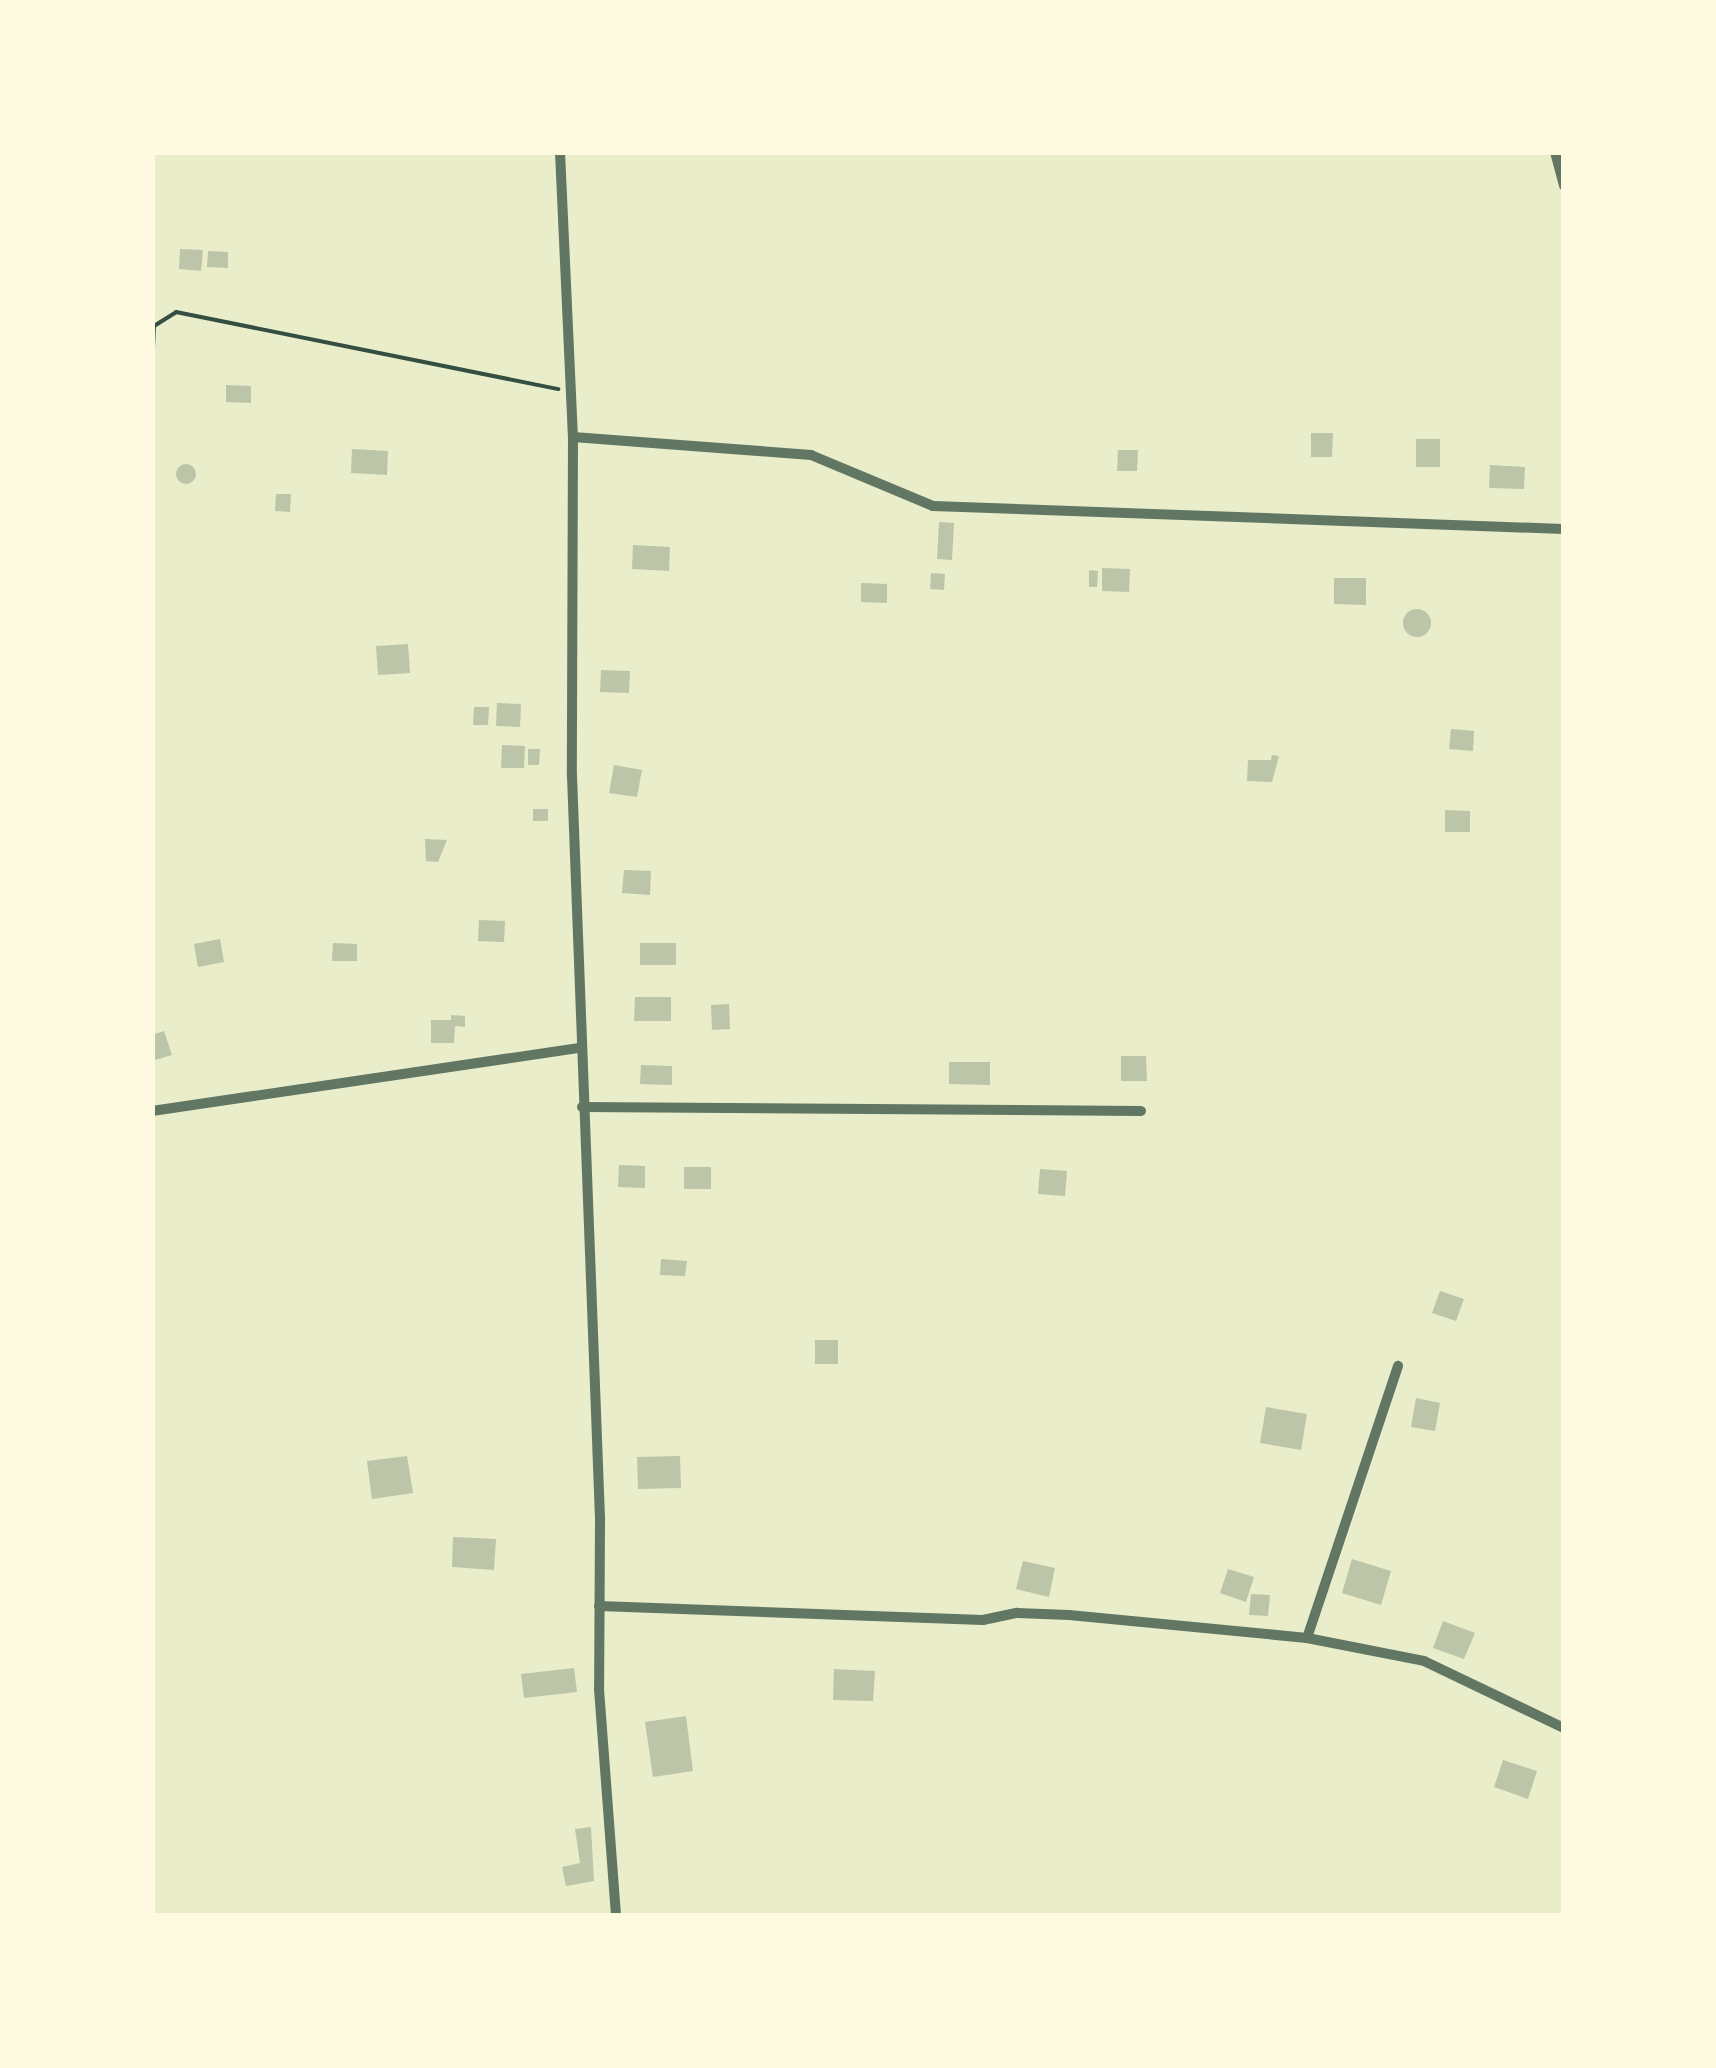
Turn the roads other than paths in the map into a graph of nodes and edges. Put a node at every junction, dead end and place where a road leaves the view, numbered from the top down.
1 (560, 152) edge
2 (1555, 152) edge
3 (1564, 186) edge
4 (573, 437) junction
5 (1564, 530) edge
6 (579, 1048) junction
7 (582, 1106) junction
8 (152, 1111) edge
9 (1141, 1111) dead end
10 (1398, 1366) dead end
11 (600, 1606) junction
12 (1307, 1638) junction
13 (1564, 1728) edge
14 (616, 1916) edge

1 - 4 street
2 - 3 street
4 - 5 street
4 - 6 street
6 - 7 street
6 - 8 street
7 - 9 street
7 - 11 street
10 - 12 street
11 - 12 street
11 - 14 street
12 - 13 street

